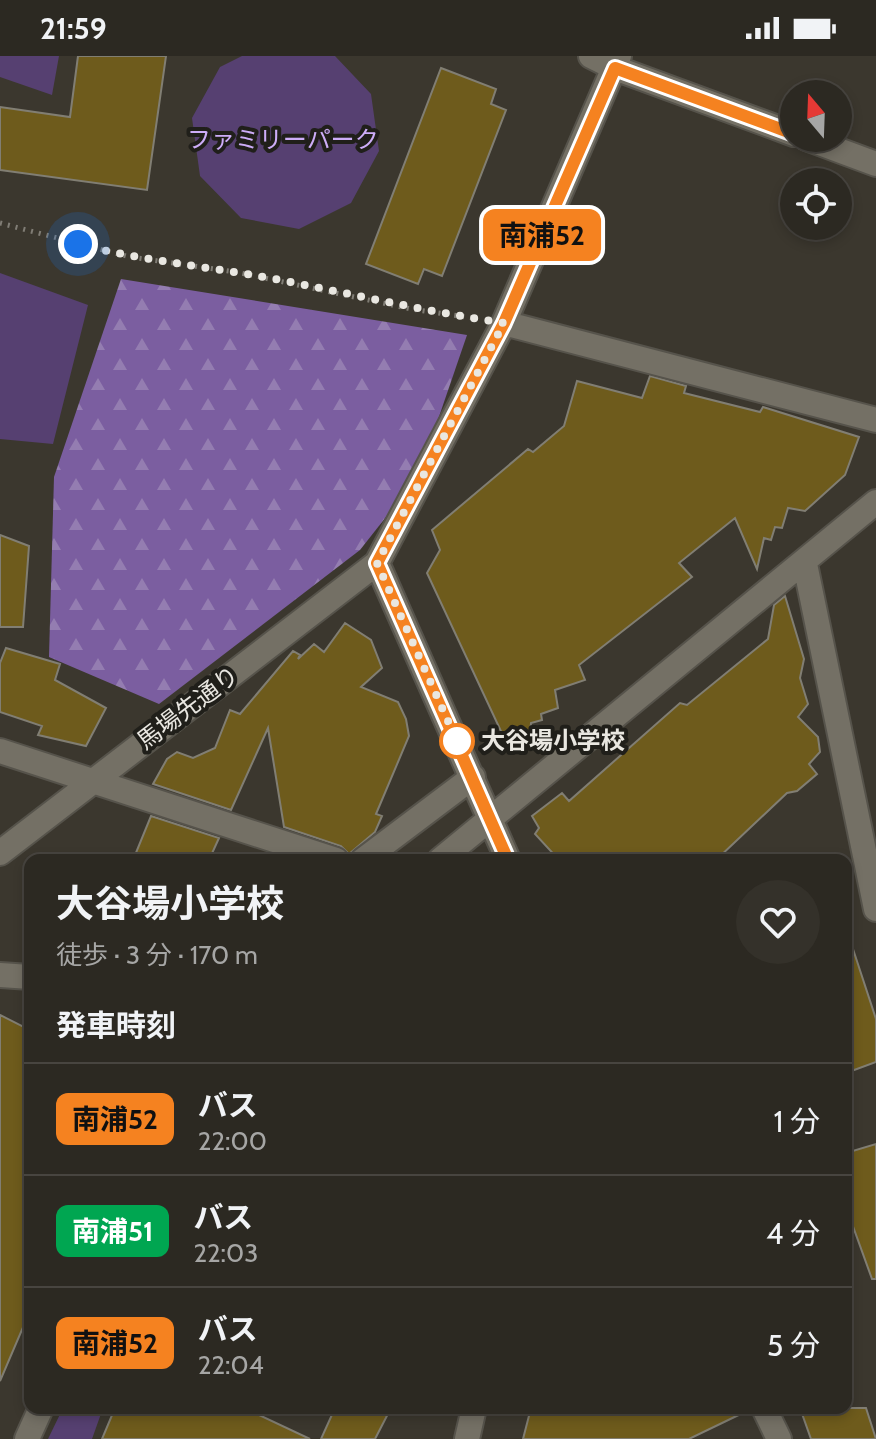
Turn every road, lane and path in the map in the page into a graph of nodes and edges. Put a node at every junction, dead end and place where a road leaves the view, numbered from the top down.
1 (591, 56) edge
2 (617, 62) edge
3 (780, 128) edge
4 (844, 152) edge
5 (876, 164) edge
6 (0, 223) edge
7 (504, 323) junction
8 (876, 420) edge
9 (876, 502) edge
10 (377, 563) junction
11 (805, 564) junction
12 (0, 751) edge
13 (473, 777) junction
14 (94, 779) junction
15 (491, 822) junction
16 (0, 853) edge
17 (318, 854) edge
18 (371, 854) edge
19 (448, 854) edge
20 (505, 854) edge
21 (876, 909) edge
22 (0, 975) edge
23 (24, 977) edge
24 (38, 1414) edge
25 (473, 1414) edge
26 (767, 1414) edge
27 (27, 1439) edge
28 (467, 1439) edge
29 (779, 1439) edge

1 - 2 street
2 - 3 street
2 - 7 street
4 - 5 street
6 - 7 path
7 - 8 street
7 - 10 street
9 - 11 street
10 - 13 street
10 - 14 street, 馬場先通り
11 - 15 street
11 - 21 street
12 - 14 street
13 - 15 street
13 - 18 street
14 - 16 street, 馬場先通り
14 - 17 street
15 - 19 street
15 - 20 street
22 - 23 street
24 - 27 street
25 - 28 street
26 - 29 street

